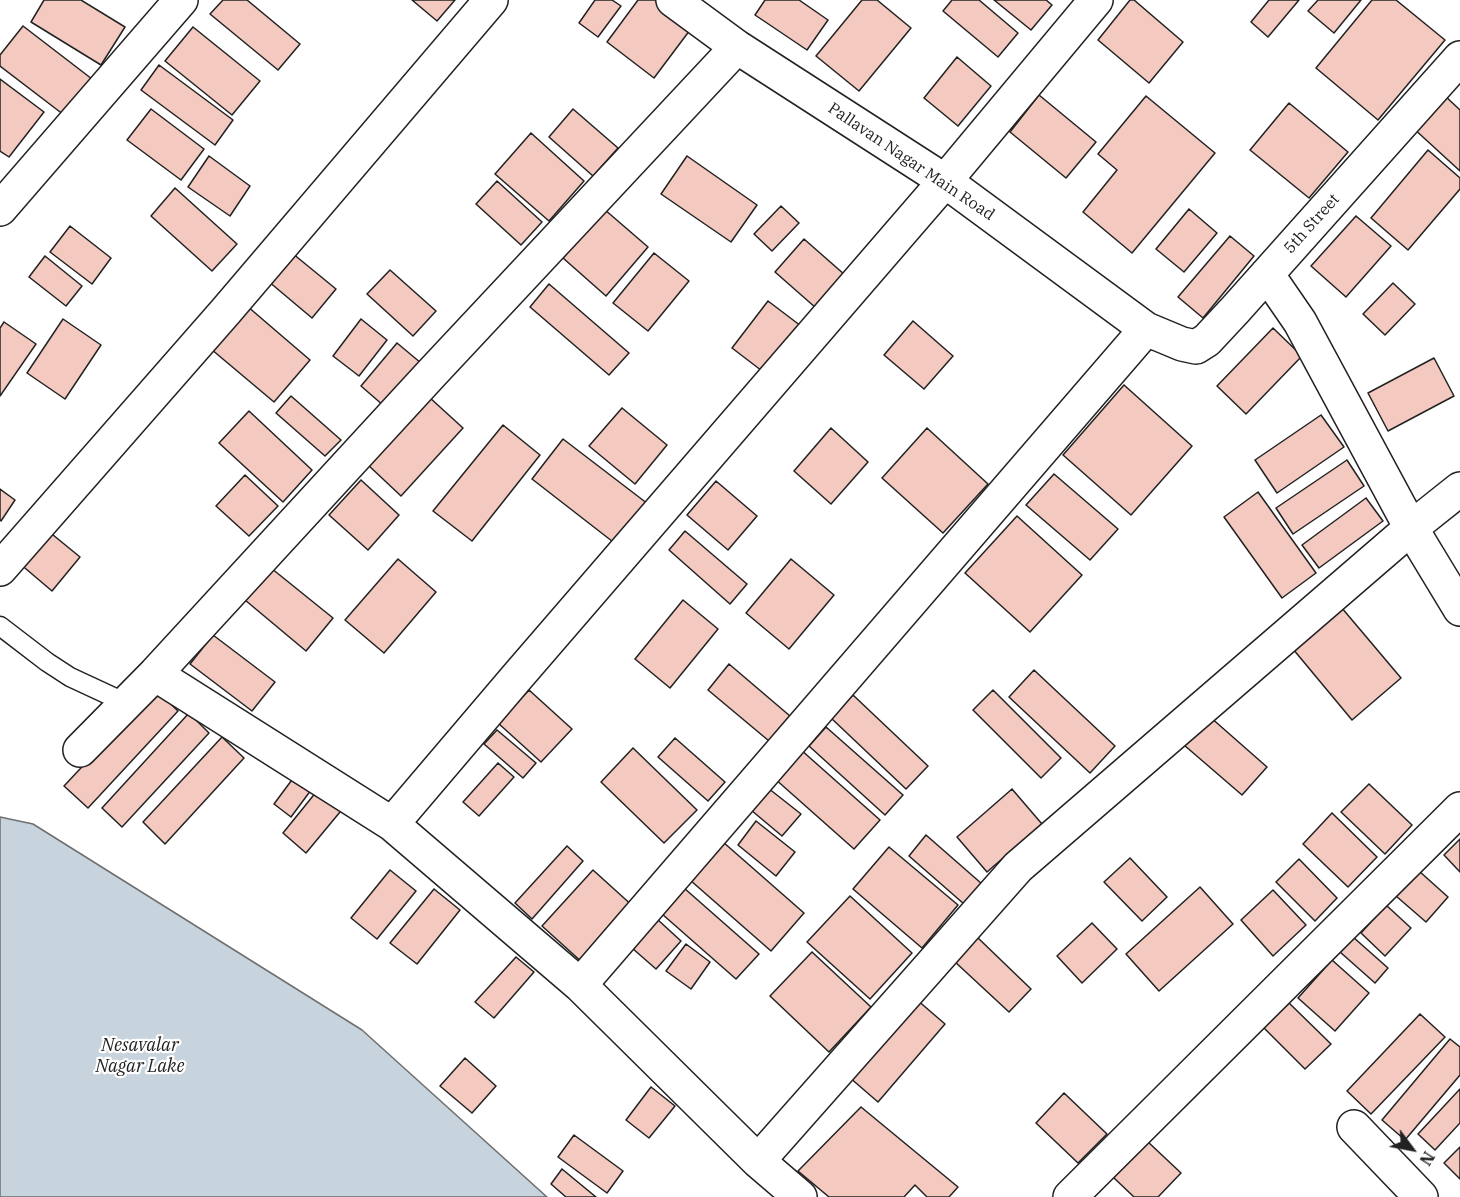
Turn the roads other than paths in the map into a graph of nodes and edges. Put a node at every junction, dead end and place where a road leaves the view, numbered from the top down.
1 (182, 0) edge
2 (491, 0) edge
3 (673, 0) edge
4 (1096, 0) edge
5 (737, 46) junction
6 (1460, 58) edge
7 (945, 181) junction
8 (0, 209) edge
9 (1267, 274) junction
10 (1146, 329) junction
11 (1460, 489) edge
12 (1411, 528) junction
13 (0, 569) edge
14 (1460, 609) edge
15 (0, 626) edge
16 (155, 674) junction
17 (126, 703) junction
18 (80, 750) dead end
19 (1460, 808) edge
20 (392, 824) junction
21 (580, 985) junction
22 (1354, 1126) dead end
23 (758, 1161) junction
24 (1087, 1192) edge
25 (800, 1197) edge
26 (1421, 1197) edge

1 - 8 street
2 - 13 street
3 - 5 street, Pallavan Nagar Main Road
4 - 7 street
5 - 7 street, Pallavan Nagar Main Road
5 - 16 street
6 - 9 street, 5th Street
7 - 10 street, Pallavan Nagar Main Road
7 - 20 street
9 - 10 street, 5th Street
9 - 12 street
10 - 21 street
11 - 12 street
12 - 14 street
12 - 23 street
15 - 17 lane
16 - 17 street
16 - 20 street
17 - 18 street
19 - 24 street
20 - 21 street
21 - 23 street
22 - 26 street
23 - 25 street

